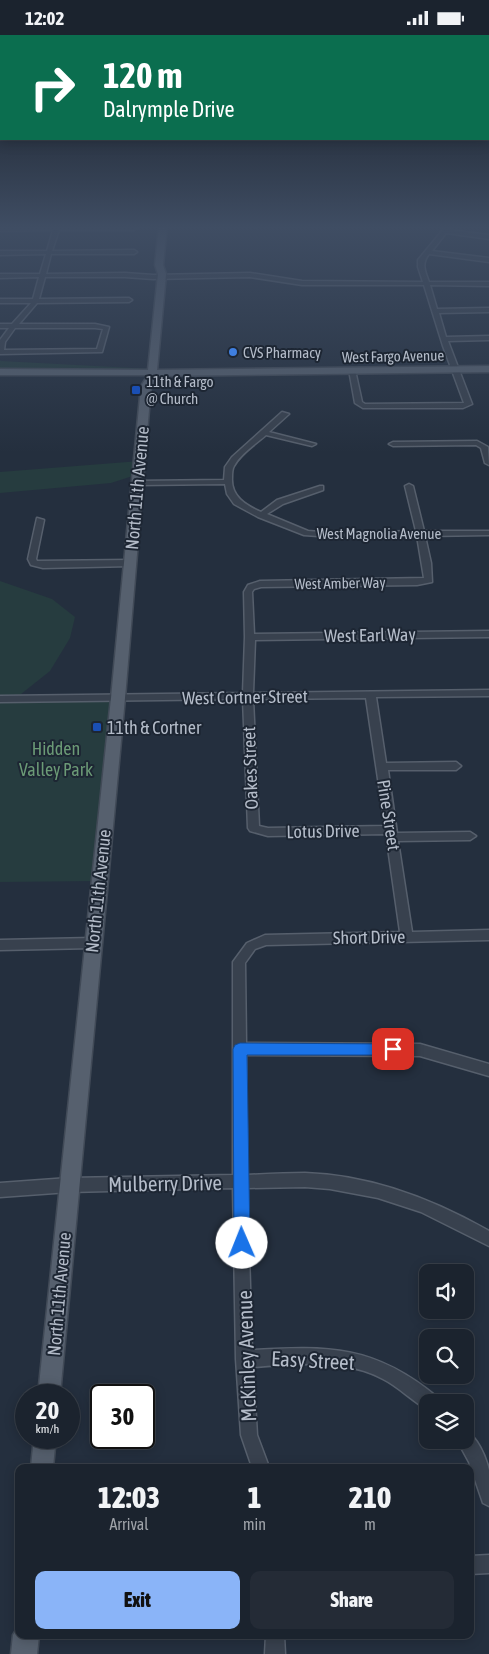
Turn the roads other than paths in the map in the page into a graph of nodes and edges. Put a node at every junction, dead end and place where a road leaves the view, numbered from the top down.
1 (35, 302) edge
2 (157, 302) edge
3 (432, 302) edge
4 (150, 306) dead end
5 (435, 311) junction
6 (489, 311) edge
7 (0, 326) edge
8 (14, 326) junction
9 (157, 328) junction
10 (444, 339) junction
11 (489, 339) edge
12 (0, 352) edge
13 (454, 369) junction
14 (489, 369) edge
15 (147, 370) junction
16 (352, 370) junction
17 (0, 372) edge
18 (285, 414) dead end
19 (265, 433) junction
20 (312, 444) dead end
21 (393, 445) dead end
22 (489, 463) edge
23 (228, 482) junction
24 (138, 483) junction
25 (409, 487) dead end
26 (320, 488) dead end
27 (261, 515) junction
28 (40, 520) dead end
29 (489, 533) edge
30 (420, 534) junction
31 (131, 563) junction
32 (251, 587) joint
33 (489, 634) edge
34 (250, 637) junction
35 (489, 693) edge
36 (371, 695) junction
37 (248, 697) junction
38 (118, 698) junction
39 (0, 699) edge
40 (456, 766) dead end
41 (382, 767) junction
42 (255, 829) joint
43 (393, 834) junction
44 (470, 836) dead end
45 (489, 935) edge
46 (407, 936) junction
47 (93, 943) junction
48 (0, 945) edge
49 (251, 946) joint
50 (240, 1049) junction
51 (489, 1070) edge
52 (240, 1182) junction
53 (69, 1185) junction
54 (0, 1190) edge
55 (489, 1239) edge
56 (244, 1359) junction
57 (50, 1384) edge
58 (419, 1394) edge
59 (44, 1449) edge
60 (471, 1449) edge
61 (42, 1464) edge
62 (259, 1464) edge
63 (489, 1497) edge
64 (489, 1564) edge
65 (474, 1565) edge
66 (26, 1639) edge
67 (275, 1639) edge
68 (24, 1654) edge
69 (275, 1654) edge

1 - 8 street
2 - 9 main road, North 11th Avenue
3 - 5 street
4 - 9 main road, North 11th Avenue
5 - 6 street
5 - 10 street
7 - 8 street
8 - 12 street
8 - 12 street
9 - 15 main road, North 11th Avenue
10 - 11 street
10 - 13 street
13 - 14 main road, West Fargo Avenue
13 - 16 main road, West Fargo Avenue
13 - 16 street
15 - 16 main road, West Fargo Avenue
15 - 17 main road, West Fargo Avenue
15 - 24 main road, North 11th Avenue
18 - 19 street
19 - 20 street
19 - 23 street
21 - 22 street
23 - 24 street
23 - 27 street, West Magnolia Avenue
24 - 31 main road, North 11th Avenue
25 - 30 street
26 - 27 street
27 - 30 street, West Magnolia Avenue
28 - 31 street
29 - 30 street, West Magnolia Avenue
30 - 32 street, West Amber Way
31 - 38 main road, North 11th Avenue
32 - 34 street, Oakes Street
33 - 34 street, West Earl Way
34 - 37 street, Oakes Street
35 - 36 street, West Cortner Street
36 - 37 street, West Cortner Street
36 - 41 street, Pine Street
37 - 38 street, West Cortner Street
37 - 42 street, Oakes Street
38 - 39 street, West Cortner Street
38 - 47 main road, North 11th Avenue
40 - 41 street
41 - 43 street, Pine Street
42 - 43 street, Lotus Drive
43 - 44 street, Lotus Drive
43 - 46 street, Pine Street
45 - 46 street, Short Drive
46 - 49 street, Short Drive
47 - 48 street
47 - 53 main road, North 11th Avenue
49 - 50 street, McKinley Avenue
50 - 51 street
50 - 52 street, McKinley Avenue
52 - 53 street, Mulberry Drive
52 - 55 street, Mulberry Drive
52 - 56 street, McKinley Avenue
53 - 54 street, Mulberry Drive
53 - 57 main road, North 11th Avenue
56 - 58 street, Easy Street
56 - 62 street, McKinley Avenue
59 - 61 main road
60 - 63 street
64 - 65 street
66 - 68 main road
67 - 69 street

